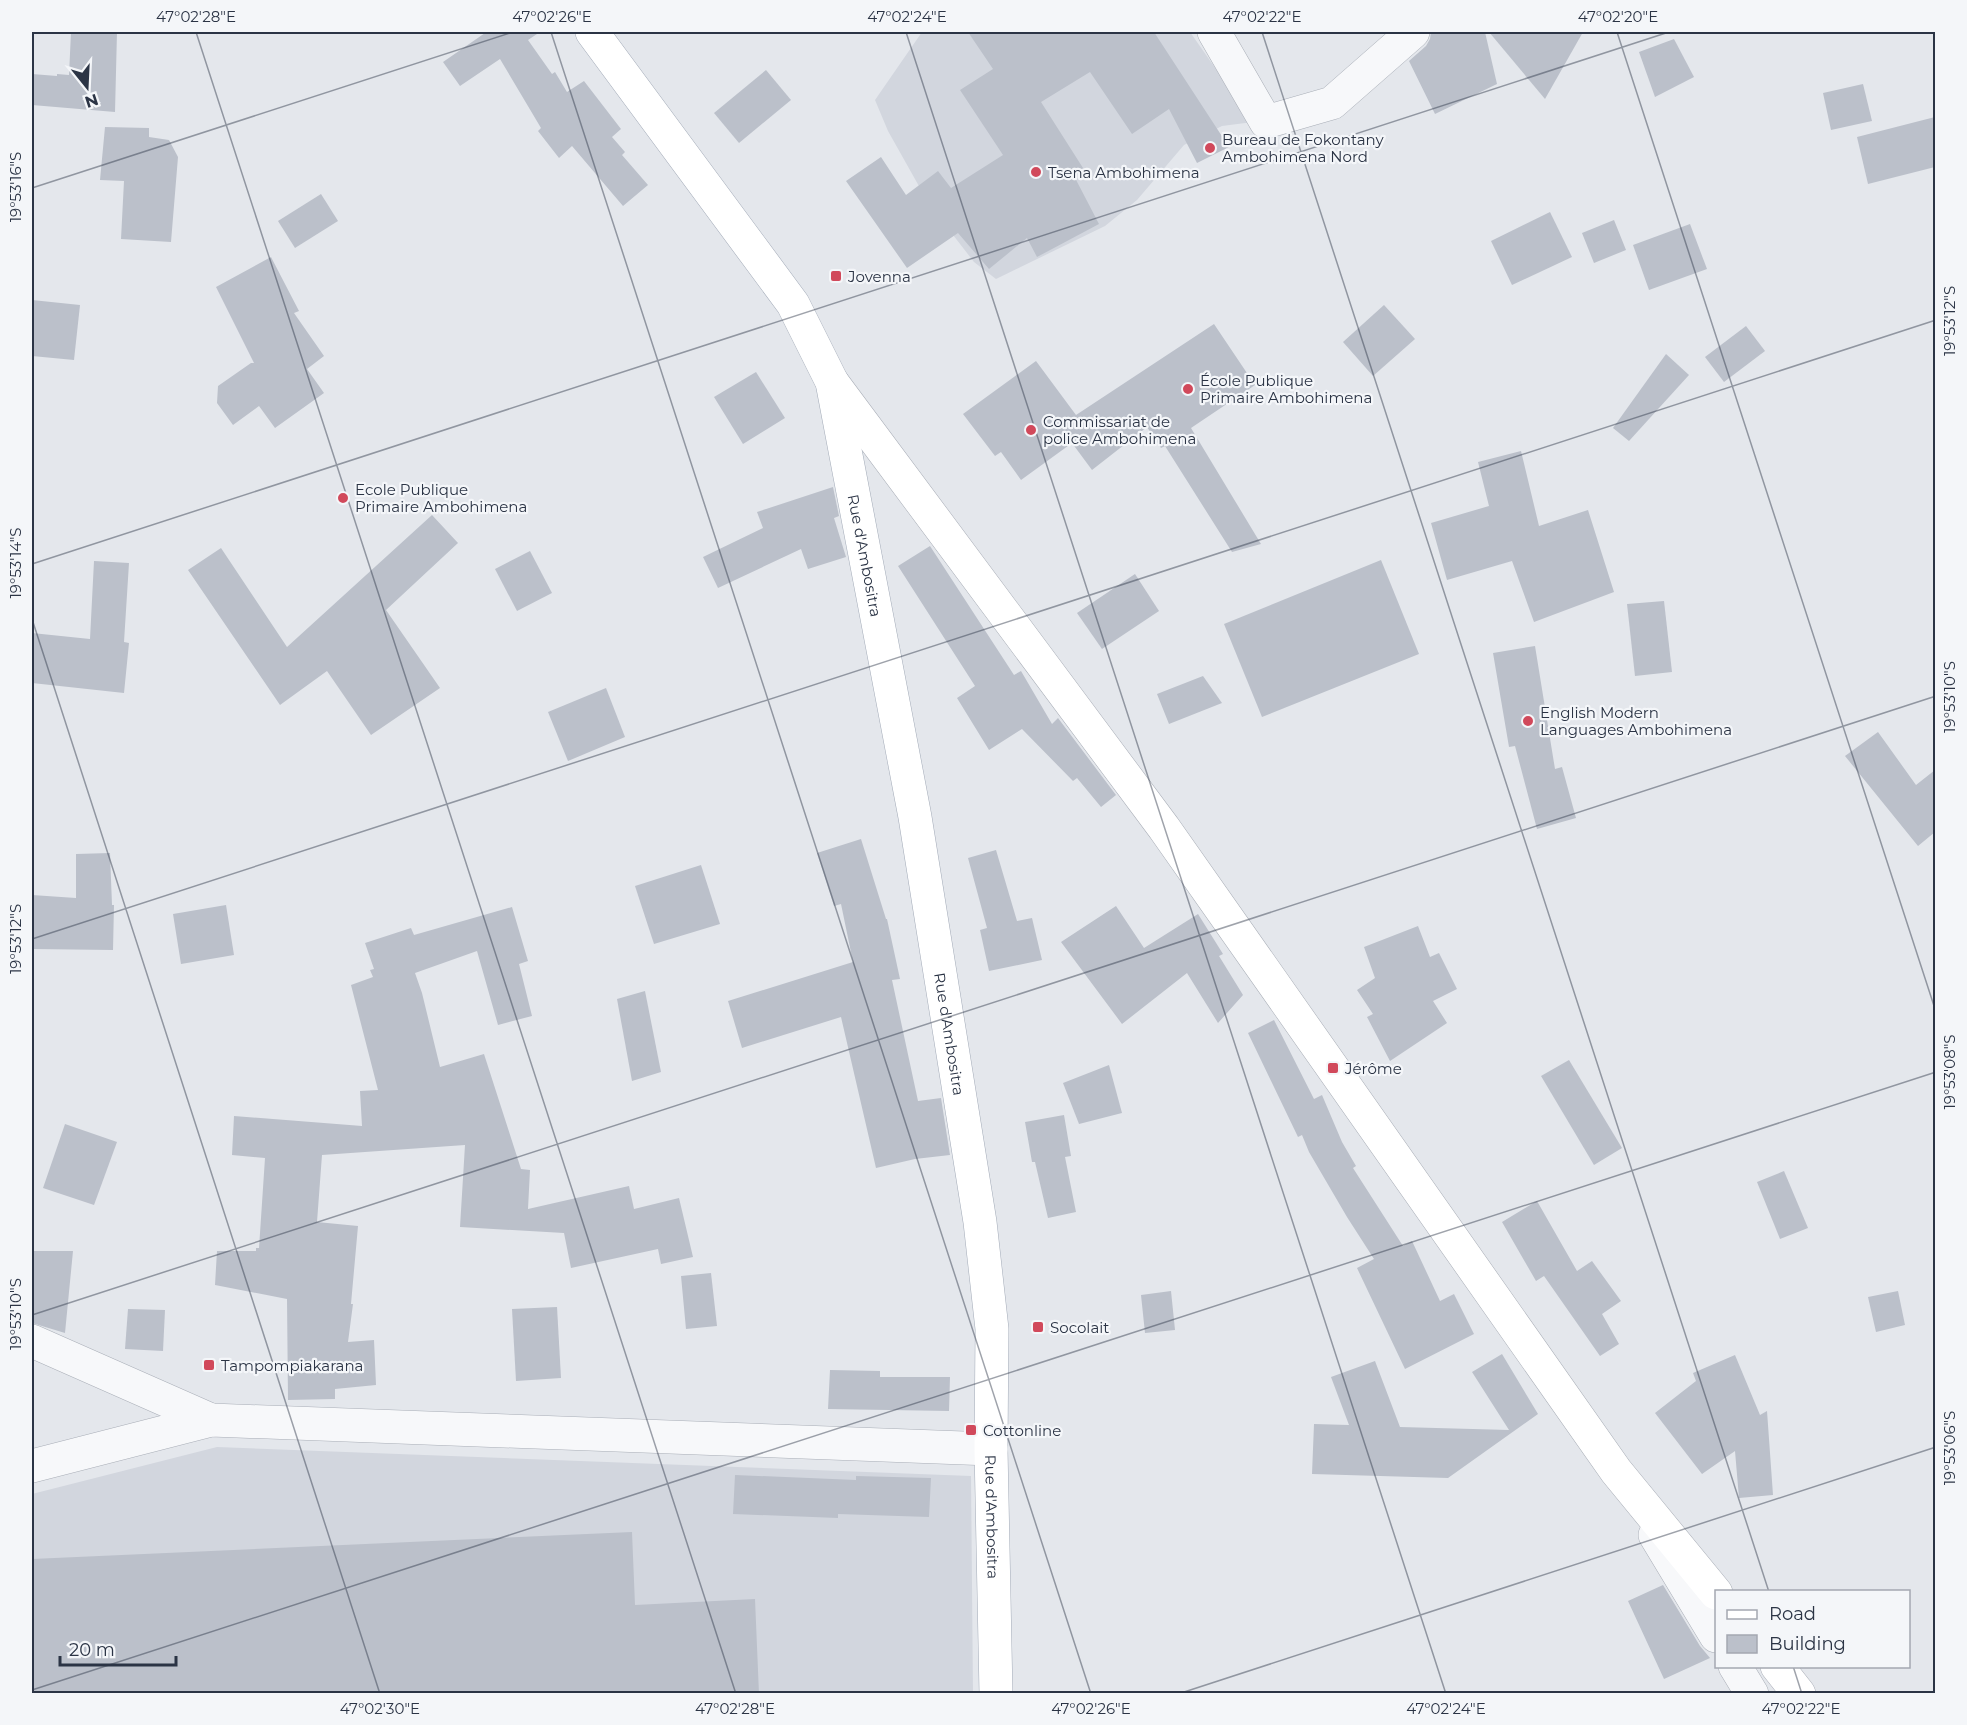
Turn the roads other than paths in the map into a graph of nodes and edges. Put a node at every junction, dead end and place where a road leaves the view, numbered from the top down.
1 (592, 32) edge
2 (1214, 32) edge
3 (1413, 32) edge
4 (832, 382) junction
5 (32, 1341) edge
6 (212, 1420) junction
7 (991, 1449) junction
8 (32, 1466) edge
9 (1616, 1471) junction
10 (1715, 1592) edge
11 (1715, 1634) edge
12 (1736, 1668) edge
13 (1779, 1668) edge
14 (996, 1694) edge
15 (1752, 1694) edge
16 (1799, 1694) edge

1 - 4 main road
2 - 3 street
4 - 7 main road, Rue d'Ambositra
4 - 9 main road
5 - 6 street
6 - 7 street
6 - 8 street
7 - 14 main road, Rue d'Ambositra
9 - 10 main road
9 - 11 street
12 - 15 street
13 - 16 main road

